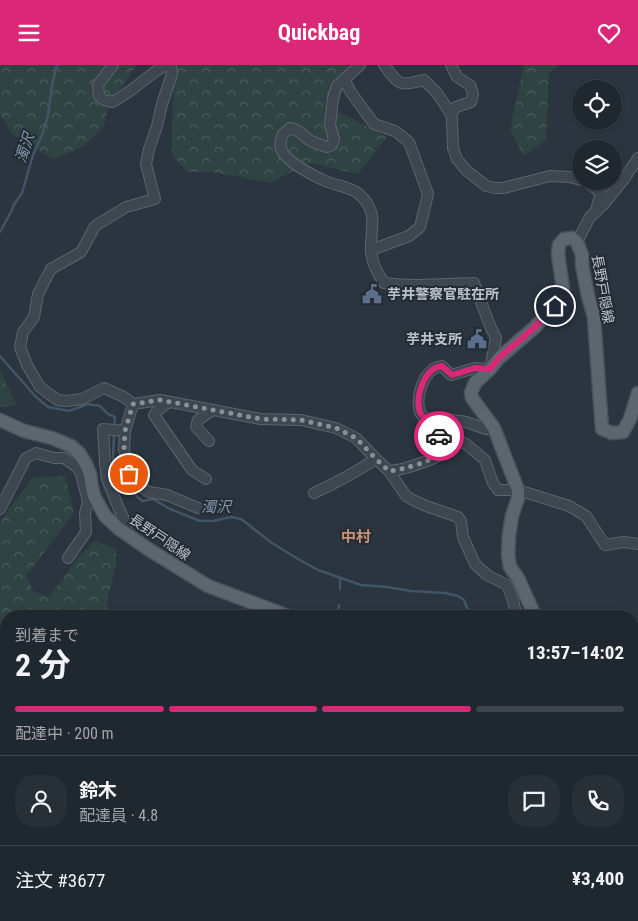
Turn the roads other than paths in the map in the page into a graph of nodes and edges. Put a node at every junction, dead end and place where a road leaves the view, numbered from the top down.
1 (113, 65) edge
2 (166, 65) edge
3 (171, 65) edge
4 (360, 65) edge
5 (384, 65) edge
6 (452, 65) edge
7 (344, 79) junction
8 (451, 114) junction
9 (638, 158) edge
10 (572, 178) edge
11 (597, 190) edge
12 (596, 211) junction
13 (577, 242) junction
14 (371, 251) junction
15 (490, 369) junction
16 (638, 393) edge
17 (169, 402) junction
18 (133, 404) junction
19 (212, 410) junction
20 (0, 420) edge
21 (428, 423) junction
22 (494, 428) junction
23 (118, 431) junction
24 (209, 441) dead end
25 (452, 442) junction
26 (376, 459) junction
27 (389, 471) junction
28 (206, 479) dead end
29 (518, 490) junction
30 (314, 493) dead end
31 (92, 501) junction
32 (198, 508) dead end
33 (0, 509) edge
34 (127, 535) junction
35 (638, 545) edge
36 (68, 558) dead end
37 (272, 610) edge
38 (515, 610) edge
39 (532, 610) edge

1 - 2 street
3 - 18 street
4 - 7 street
5 - 8 street
6 - 8 street
7 - 14 street
7 - 14 street
8 - 10 street
9 - 12 street
11 - 12 street
12 - 13 street
13 - 15 main road, 長野戸隠線
13 - 16 main road, 長野戸隠線
14 - 15 street
15 - 21 street
15 - 22 main road, 長野戸隠線
17 - 18 street
17 - 19 street
17 - 28 street
18 - 23 street
19 - 24 street
19 - 26 street
20 - 31 main road, 長野戸隠線
21 - 22 street
21 - 25 street
22 - 29 main road, 長野戸隠線
23 - 32 street
23 - 34 street
25 - 27 street
25 - 29 street
26 - 27 street
26 - 30 street
27 - 38 street
29 - 35 street
29 - 39 main road
31 - 33 street
31 - 34 main road, 長野戸隠線
31 - 36 street
34 - 37 main road, 長野戸隠線

